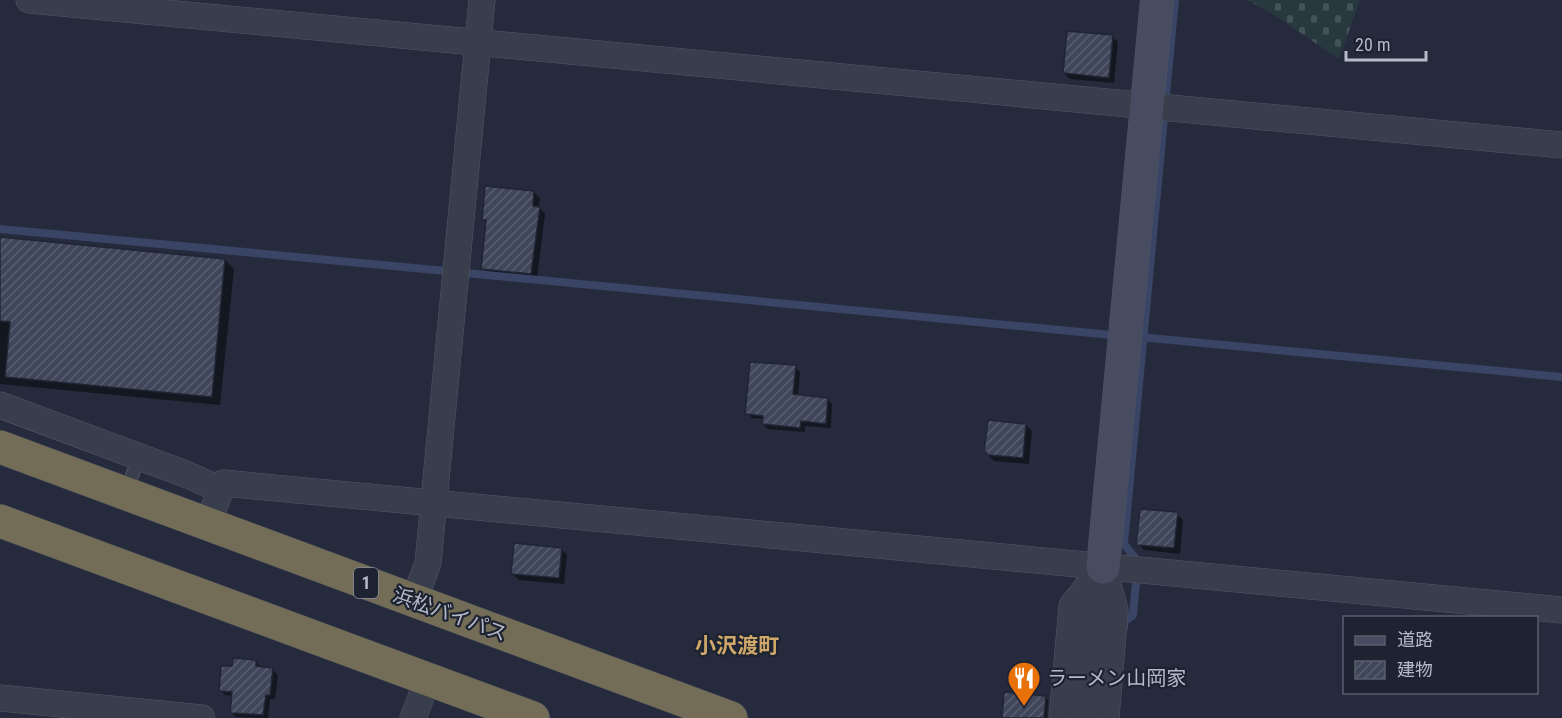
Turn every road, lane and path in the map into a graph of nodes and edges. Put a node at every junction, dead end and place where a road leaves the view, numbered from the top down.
1 (29, 0) edge
2 (482, 0) edge
3 (1157, 0) edge
4 (477, 42) junction
5 (1147, 106) junction
6 (1562, 145) edge
7 (0, 405) edge
8 (0, 447) edge
9 (139, 457) junction
10 (221, 490) junction
11 (125, 494) junction
12 (433, 504) junction
13 (0, 521) edge
14 (208, 524) junction
15 (1103, 567) junction
16 (414, 600) junction
17 (1562, 610) edge
18 (428, 679) junction
19 (0, 698) edge
20 (202, 718) edge
21 (413, 718) edge
22 (533, 718) edge
23 (731, 718) edge
24 (1062, 718) edge
25 (1084, 718) edge
26 (1106, 718) edge

1 - 4 street
2 - 4 street
3 - 5 street
4 - 5 street
4 - 12 street
5 - 6 street
5 - 15 street
7 - 9 street
8 - 11 highway, 浜松バイパス / 1
9 - 10 street
9 - 11 lane
10 - 12 street
10 - 14 street
11 - 14 highway, 浜松バイパス / 1
12 - 15 street
12 - 16 street
13 - 18 highway
14 - 16 highway, 浜松バイパス / 1
15 - 17 street
15 - 24 street
15 - 25 street
15 - 26 street
16 - 23 highway, 浜松バイパス / 1
18 - 21 street
18 - 22 highway
19 - 20 street

